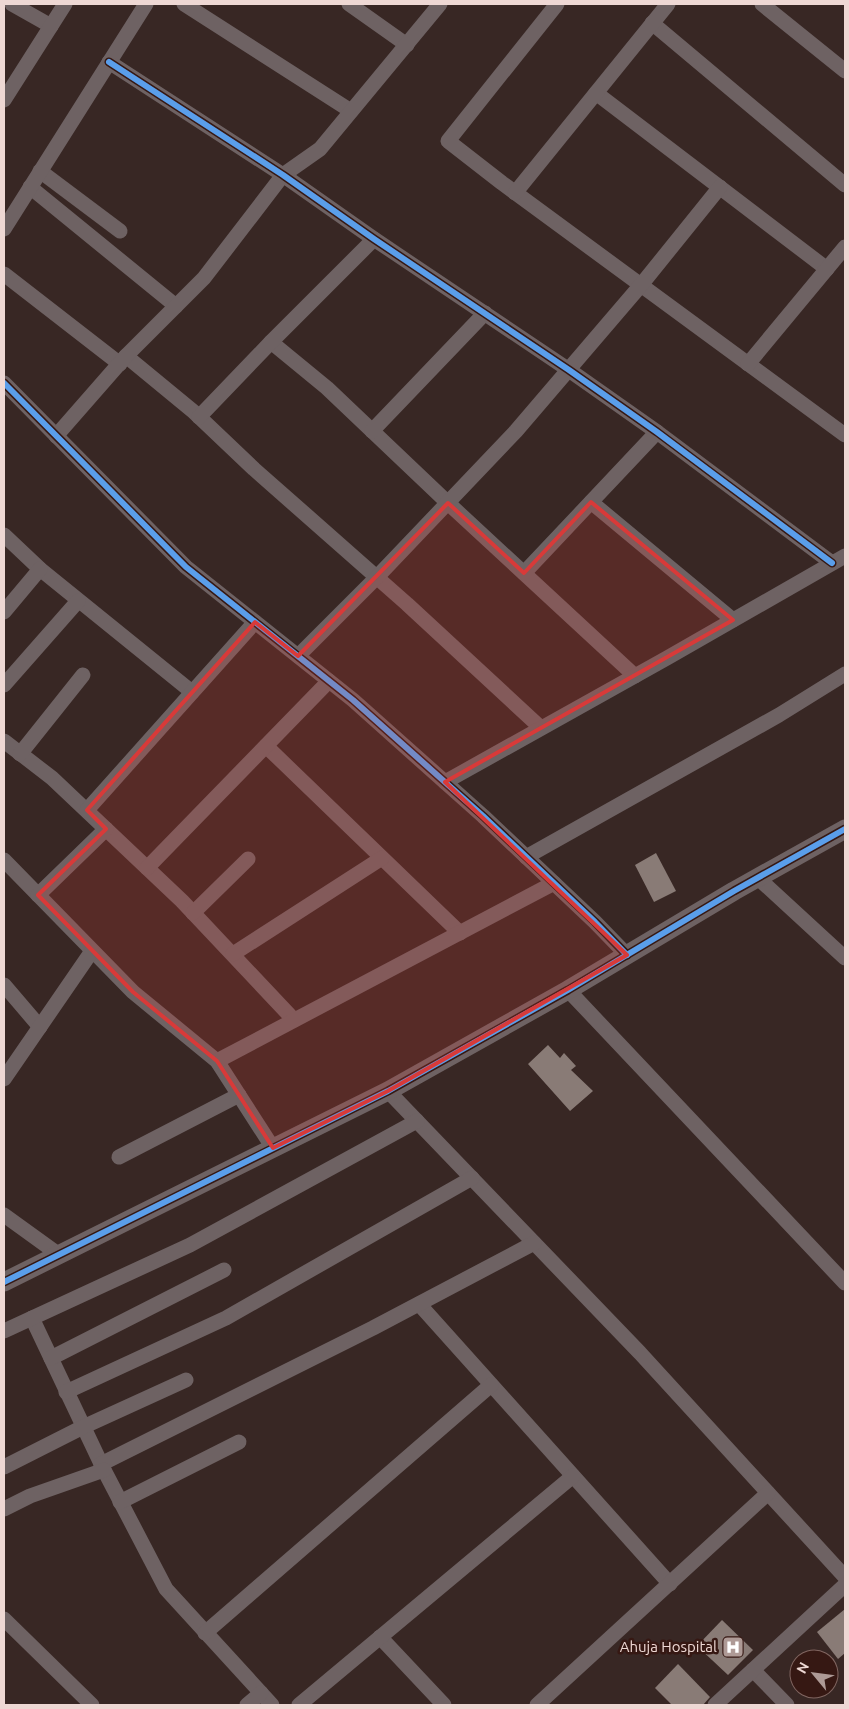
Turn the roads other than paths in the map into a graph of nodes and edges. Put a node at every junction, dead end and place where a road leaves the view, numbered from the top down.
1 (12, 4) edge
2 (65, 4) edge
3 (146, 4) edge
4 (184, 4) edge
5 (349, 4) edge
6 (440, 4) edge
7 (557, 4) edge
8 (668, 4) edge
9 (762, 4) edge
10 (652, 23) junction
11 (51, 26) junction
12 (407, 45) junction
13 (109, 62) junction
14 (845, 71) edge
15 (596, 93) junction
16 (4, 100) edge
17 (351, 111) junction
18 (40, 171) junction
19 (283, 175) junction
20 (845, 185) edge
21 (30, 187) junction
22 (720, 187) junction
23 (516, 193) junction
24 (4, 229) edge
25 (120, 231) dead end
26 (374, 238) junction
27 (845, 247) edge
28 (827, 269) junction
29 (4, 274) edge
30 (641, 285) junction
31 (176, 306) junction
32 (485, 313) junction
33 (271, 342) junction
34 (123, 360) junction
35 (748, 364) junction
36 (569, 370) junction
37 (4, 383) edge
38 (200, 417) junction
39 (372, 431) junction
40 (657, 432) junction
41 (844, 432) edge
42 (56, 436) junction
43 (590, 502) junction
44 (448, 503) junction
45 (4, 536) edge
46 (839, 559) edge
47 (40, 569) junction
48 (524, 573) junction
49 (377, 577) junction
50 (78, 601) junction
51 (4, 612) edge
52 (733, 620) junction
53 (255, 622) junction
54 (298, 656) junction
55 (845, 674) edge
56 (83, 675) dead end
57 (635, 676) junction
58 (329, 681) junction
59 (4, 685) edge
60 (192, 692) junction
61 (541, 728) junction
62 (4, 741) edge
63 (266, 746) junction
64 (20, 754) junction
65 (445, 782) junction
66 (86, 810) junction
67 (106, 829) junction
68 (845, 829) edge
69 (526, 857) junction
70 (382, 858) junction
71 (248, 859) dead end
72 (4, 860) edge
73 (147, 868) junction
74 (758, 878) junction
75 (554, 883) junction
76 (38, 895) junction
77 (194, 912) junction
78 (460, 933) junction
79 (92, 951) junction
80 (233, 954) junction
81 (627, 955) junction
82 (845, 958) edge
83 (4, 985) edge
84 (568, 990) junction
85 (294, 1020) junction
86 (40, 1027) junction
87 (217, 1061) junction
88 (4, 1079) edge
89 (388, 1090) junction
90 (239, 1094) junction
91 (417, 1121) junction
92 (272, 1148) junction
93 (119, 1157) dead end
94 (472, 1178) junction
95 (4, 1215) edge
96 (534, 1243) junction
97 (58, 1254) junction
98 (840, 1268) edge
99 (224, 1270) dead end
100 (4, 1282) edge
101 (845, 1283) edge
102 (419, 1304) junction
103 (32, 1318) junction
104 (4, 1331) edge
105 (50, 1358) junction
106 (186, 1380) dead end
107 (492, 1385) junction
108 (66, 1392) junction
109 (83, 1427) junction
110 (239, 1442) dead end
111 (4, 1467) edge
112 (103, 1467) junction
113 (573, 1476) junction
114 (768, 1493) junction
115 (120, 1502) junction
116 (4, 1510) edge
117 (845, 1578) edge
118 (670, 1584) junction
119 (4, 1619) edge
120 (205, 1633) junction
121 (380, 1637) junction
122 (753, 1670) junction
123 (261, 1693) junction
124 (92, 1705) edge
125 (247, 1705) edge
126 (272, 1705) edge
127 (299, 1705) edge
128 (444, 1705) edge
129 (537, 1705) edge
130 (715, 1705) edge
131 (787, 1705) edge

1 - 11 street
2 - 11 street
3 - 13 street
4 - 17 street
5 - 12 street
6 - 12 street
7 - 23 street
8 - 10 street
9 - 14 street
10 - 15 street
10 - 20 street
11 - 16 street
12 - 17 street
13 - 18 street
13 - 19 street
15 - 22 street
15 - 23 street
17 - 19 street
18 - 21 street
18 - 25 street
19 - 26 street
19 - 31 street
21 - 24 street
21 - 31 street
22 - 28 street
22 - 30 street
23 - 30 street
26 - 32 street
26 - 33 street
27 - 28 street
28 - 35 street
29 - 34 street
30 - 35 street
30 - 36 street
31 - 34 street
32 - 36 street
32 - 39 street
33 - 38 street
33 - 39 street
34 - 38 street
34 - 42 street
35 - 41 street
36 - 40 street
36 - 44 street
37 - 42 street
38 - 49 street
39 - 44 street
40 - 43 street
40 - 46 street
42 - 53 street
43 - 48 street
43 - 52 street
44 - 48 street
44 - 49 street
45 - 47 street
46 - 52 street
47 - 50 street
47 - 51 street
48 - 57 street
49 - 54 street
49 - 61 street
50 - 59 street
50 - 60 street
52 - 57 street
53 - 54 street
53 - 60 street
54 - 58 street
55 - 69 street
56 - 64 street
57 - 61 street
58 - 63 street
58 - 65 street
60 - 66 street
61 - 65 street
62 - 64 street
63 - 70 street
63 - 73 street
64 - 66 street
65 - 69 street
66 - 67 street
67 - 73 street
67 - 76 street
68 - 74 street
69 - 75 street
70 - 78 street
70 - 80 street
71 - 77 street
72 - 76 street
73 - 77 street
74 - 81 street
74 - 82 street
75 - 78 street
75 - 81 street
76 - 79 street
77 - 80 street
78 - 85 street
79 - 86 street
79 - 87 street
80 - 85 street
81 - 84 street
83 - 86 street
84 - 89 street
84 - 98 street
85 - 87 street
86 - 88 street
87 - 90 street
89 - 91 street
89 - 92 street
90 - 92 street
90 - 93 street
91 - 94 street
91 - 103 street
92 - 97 street
94 - 96 street
94 - 108 street
95 - 97 street
96 - 102 street
96 - 114 street
97 - 100 street
98 - 101 street
99 - 105 street
102 - 107 street
102 - 112 street
103 - 104 street
103 - 105 street
105 - 108 street
106 - 109 street
107 - 113 street
107 - 120 street
108 - 109 street
109 - 111 street
109 - 112 street
110 - 115 street
112 - 115 street
112 - 116 street
113 - 118 street
113 - 121 street
114 - 117 street
114 - 118 street
115 - 120 street
117 - 122 street
118 - 129 street
119 - 124 street
120 - 123 street
121 - 127 street
121 - 128 street
122 - 130 street
122 - 131 street
123 - 125 street
123 - 126 street

